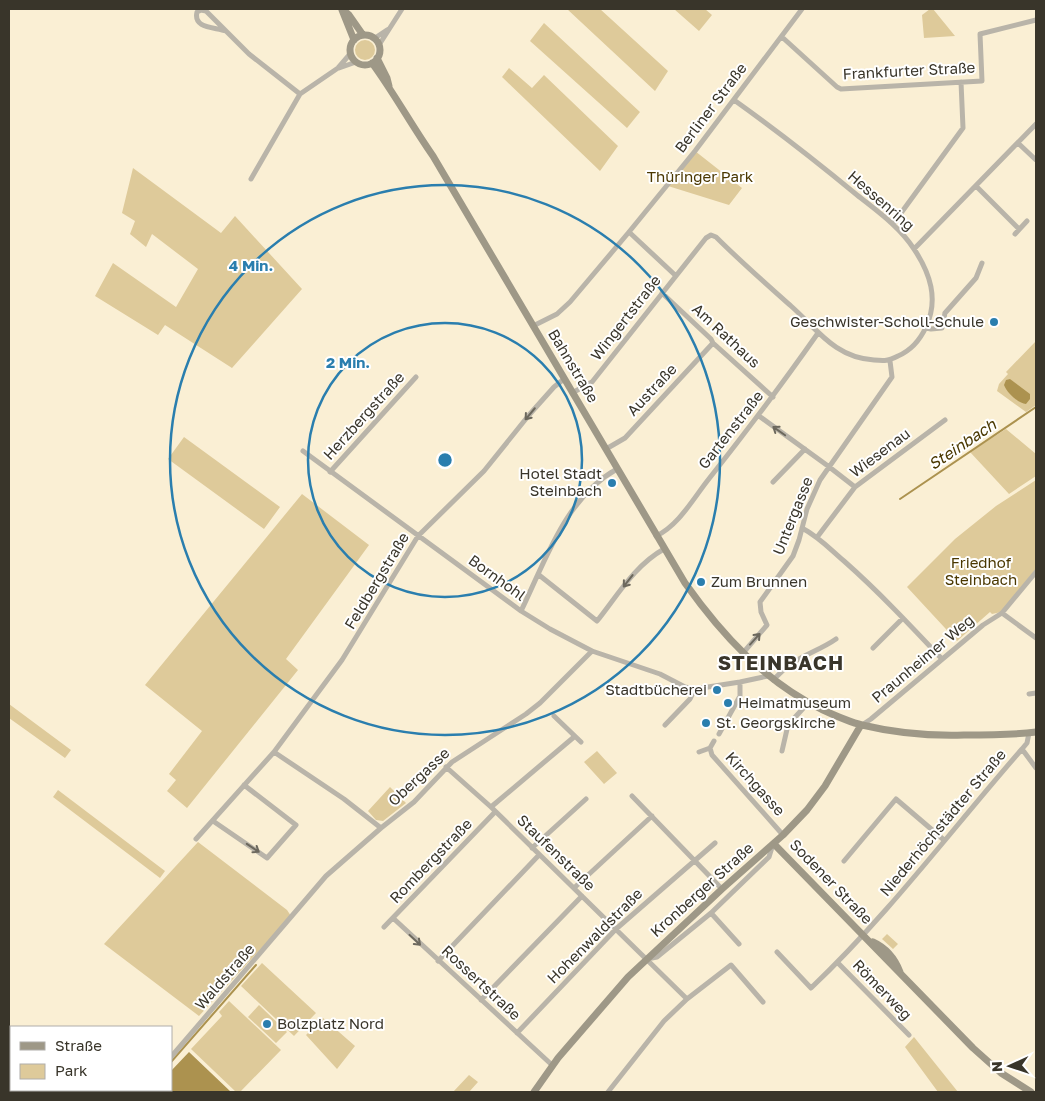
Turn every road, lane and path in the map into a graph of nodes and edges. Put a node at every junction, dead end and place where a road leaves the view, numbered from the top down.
1 (342, 9) edge
2 (402, 9) edge
3 (802, 9) edge
4 (1036, 20) edge
5 (388, 30) junction
6 (226, 31) junction
7 (363, 35) junction
8 (782, 37) junction
9 (374, 38) junction
10 (354, 40) junction
11 (379, 45) junction
12 (350, 54) junction
13 (375, 61) junction
14 (356, 62) junction
15 (338, 68) junction
16 (961, 82) junction
17 (300, 94) junction
18 (734, 100) junction
19 (1036, 124) edge
20 (1018, 143) junction
21 (1036, 160) edge
22 (251, 179) dead end
23 (976, 186) junction
24 (1027, 221) dead end
25 (893, 224) junction
26 (1019, 229) junction
27 (629, 232) junction
28 (1015, 234) dead end
29 (914, 249) junction
30 (982, 262) dead end
31 (675, 275) junction
32 (662, 293) junction
33 (932, 308) junction
34 (944, 313) junction
35 (533, 326) junction
36 (926, 328) junction
37 (818, 333) junction
38 (713, 343) junction
39 (890, 361) junction
40 (416, 377) dead end
41 (564, 380) junction
42 (572, 393) junction
43 (773, 397) junction
44 (758, 416) junction
45 (945, 420) dead end
46 (606, 449) junction
47 (805, 449) junction
48 (303, 451) dead end
49 (828, 466) junction
50 (617, 469) junction
51 (330, 472) junction
52 (773, 482) dead end
53 (855, 487) junction
54 (802, 528) junction
55 (418, 536) junction
56 (656, 536) junction
57 (818, 536) junction
58 (664, 549) junction
59 (1036, 572) edge
60 (539, 575) junction
61 (521, 611) junction
62 (1002, 613) junction
63 (903, 618) junction
64 (1036, 638) edge
65 (836, 639) dead end
66 (873, 648) dead end
67 (592, 651) junction
68 (743, 652) junction
69 (942, 660) junction
70 (771, 678) junction
71 (740, 682) junction
72 (695, 688) junction
73 (1029, 694) dead end
74 (1036, 694) edge
75 (808, 703) junction
76 (554, 716) dead end
77 (665, 725) dead end
78 (861, 725) junction
79 (1033, 732) edge
80 (719, 734) dead end
81 (574, 737) junction
82 (714, 741) dead end
83 (581, 742) dead end
84 (710, 748) junction
85 (1022, 750) junction
86 (782, 751) dead end
87 (274, 752) junction
88 (698, 752) dead end
89 (446, 767) junction
90 (1036, 768) edge
91 (244, 785) junction
92 (632, 796) dead end
93 (586, 799) dead end
94 (493, 809) junction
95 (652, 816) junction
96 (213, 821) junction
97 (381, 828) junction
98 (783, 835) junction
99 (196, 839) dead end
100 (944, 840) junction
101 (715, 843) dead end
102 (774, 844) junction
103 (532, 848) junction
104 (539, 855) junction
105 (694, 860) junction
106 (844, 861) dead end
107 (574, 888) junction
108 (722, 889) junction
109 (582, 896) junction
110 (296, 913) joint
111 (711, 913) junction
112 (393, 918) junction
113 (384, 927) dead end
114 (616, 929) junction
115 (865, 938) junction
116 (739, 944) dead end
117 (777, 952) dead end
118 (646, 959) junction
119 (438, 961) junction
120 (838, 963) junction
121 (687, 999) junction
122 (481, 1000) junction
123 (763, 1002) dead end
124 (517, 1033) junction
125 (909, 1035) dead end
126 (172, 1056) edge
127 (552, 1065) junction
128 (534, 1092) edge
129 (608, 1092) edge
130 (1031, 1092) edge

1 - 7 main road
1 - 10 main road
2 - 5 street
3 - 8 street, Berliner Straße
4 - 16 street, Frankfurter Straße
5 - 9 street
5 - 11 street
6 - 6 street
6 - 17 street
7 - 9 main road
7 - 10 main road
8 - 16 street, Frankfurter Straße
8 - 18 street, Berliner Straße
9 - 11 main road
10 - 12 main road
11 - 13 main road
12 - 14 main road
12 - 15 street
13 - 14 main road
13 - 35 main road, Bahnstraße
14 - 15 street
15 - 17 street
16 - 25 street
17 - 22 street
18 - 25 street, Hessenring
18 - 27 street, Berliner Straße
19 - 20 street
20 - 21 street
20 - 23 street
23 - 26 street
23 - 29 street
24 - 26 street
25 - 29 street, Hessenring
26 - 28 street
27 - 31 street, Wingertstraße
27 - 35 street, Berliner Straße
29 - 33 street, Hessenring
30 - 34 street
31 - 32 street, Wingertstraße
31 - 37 street, Wingertstraße
32 - 38 street, Am Rathaus
32 - 42 street, Wingertstraße
33 - 34 street
33 - 36 street, Hessenring
34 - 36 street
35 - 41 main road, Bahnstraße
36 - 39 street, Hessenring
37 - 39 street
37 - 43 street, Gartenstraße
38 - 43 street, Am Rathaus
38 - 46 street, Austraße
39 - 49 street, Untergasse
40 - 51 street, Herzbergstraße
41 - 42 main road, Bahnstraße
41 -> 55 street, Feldbergstraße
42 - 46 main road, Bahnstraße
43 - 44 street, Gartenstraße
47 -> 44 street
44 - 56 street, Gartenstraße
45 - 53 street, Wiesenau
46 - 50 main road, Bahnstraße
47 - 49 street
47 - 52 street
48 - 51 street, Bornhohl
49 - 53 street
49 - 54 street, Untergasse
50 - 56 main road, Bahnstraße
50 - 60 street
51 - 55 street, Bornhohl
53 - 57 street, Wiesenau
54 - 57 street
68 -> 54 street, Untergasse
55 - 61 street, Bornhohl
55 - 87 street, Feldbergstraße
56 - 58 main road, Bahnstraße
57 - 63 street
58 -> 60 street
58 - 68 main road, Bahnstraße
59 - 62 street, Praunheimer Weg
60 - 61 street
61 - 67 street, Bornhohl
62 - 64 street
62 - 69 street, Praunheimer Weg
63 - 66 street
63 - 69 street
65 - 70 street
67 - 72 street, Bornhohl
67 - 89 street, Obergasse
68 - 70 main road, Bahnstraße
69 - 78 street, Praunheimer Weg
70 - 71 street, Bornhohl
70 - 75 main road, Bahnstraße
71 - 72 street, Bornhohl
71 - 80 street, Kirchgasse
72 - 77 street
73 - 74 street
75 - 78 main road, Bahnstraße
75 - 86 street
76 - 81 street
78 - 79 main road, Bahnstraße
78 - 98 main road
79 - 85 street, Niederhöchstädter Straße
81 - 83 street
81 - 94 street, Rombergstraße
82 - 84 street, Kirchgasse
84 - 88 street, Kirchgasse
84 - 98 street, Kirchgasse
85 - 90 street, Niederhöchstädter Straße
85 - 100 street, Niederhöchstädter Straße
87 - 91 street, Feldbergstraße
87 - 97 street
89 - 94 street, Staufenstraße
89 - 97 street, Obergasse
91 - 96 street, Feldbergstraße
96 -> 91 street
92 - 95 street
93 - 103 street
94 - 103 street, Staufenstraße
94 - 112 street, Rombergstraße
95 - 105 street
95 - 107 street
96 - 99 street, Feldbergstraße
97 - 110 street, Obergasse
98 - 102 main road
100 - 106 street
100 - 115 street, Niederhöchstädter Straße
101 - 105 street, Hohenwaldstraße
102 - 108 main road, Kronberger Straße
102 - 111 street, Kronberger Straße
102 - 115 main road, Sodener Straße
103 - 104 street, Staufenstraße
104 - 107 street, Staufenstraße
104 - 119 street
105 - 108 street
105 - 114 street, Hohenwaldstraße
107 - 109 street, Staufenstraße
108 - 118 main road, Kronberger Straße
109 - 114 street, Staufenstraße
109 - 122 street
110 - 126 street, Waldstraße
111 - 116 street, Kronberger Straße
111 - 118 street, Kronberger Straße
112 - 113 street, Rombergstraße
112 -> 119 street, Rossertstraße
114 - 118 street, Staufenstraße
114 - 124 street, Hohenwaldstraße
115 - 120 street, Niederhöchstädter Straße
115 - 130 main road, Sodener Straße
117 - 120 street, Niederhöchstädter Straße
118 - 121 street, Kronberger Straße
118 - 127 main road, Kronberger Straße
119 - 122 street, Rossertstraße
120 - 125 street, Römerweg
121 - 123 street
121 - 129 street
122 - 124 street, Rossertstraße
124 - 127 street, Rossertstraße
127 - 128 main road, Kronberger Straße

